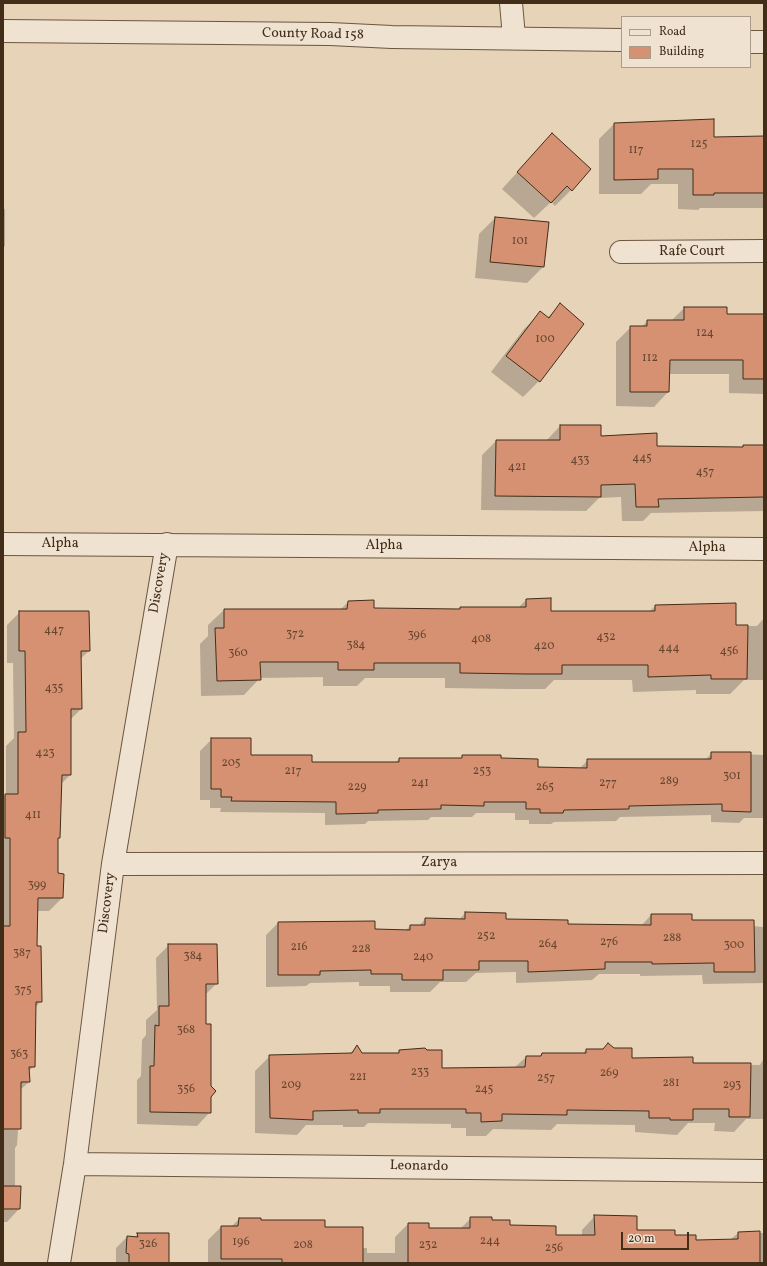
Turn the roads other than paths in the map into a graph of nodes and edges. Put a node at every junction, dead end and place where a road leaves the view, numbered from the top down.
1 (511, 3) edge
2 (3, 31) edge
3 (514, 37) junction
4 (621, 40) edge
5 (751, 42) edge
6 (764, 42) edge
7 (764, 251) edge
8 (621, 252) dead end
9 (3, 544) edge
10 (167, 544) junction
11 (764, 549) edge
12 (764, 863) edge
13 (113, 864) junction
14 (75, 1164) junction
15 (764, 1171) edge
16 (59, 1263) edge

1 - 3 street
2 - 3 street, County Road 158
3 - 4 street, County Road 158
5 - 6 street
7 - 8 street, Rafe Court
9 - 10 street, Alpha
10 - 11 street, Alpha
10 - 13 street, Discovery
12 - 13 street, Zarya
13 - 14 street, Discovery
14 - 15 street, Leonardo
14 - 16 street, Discovery

